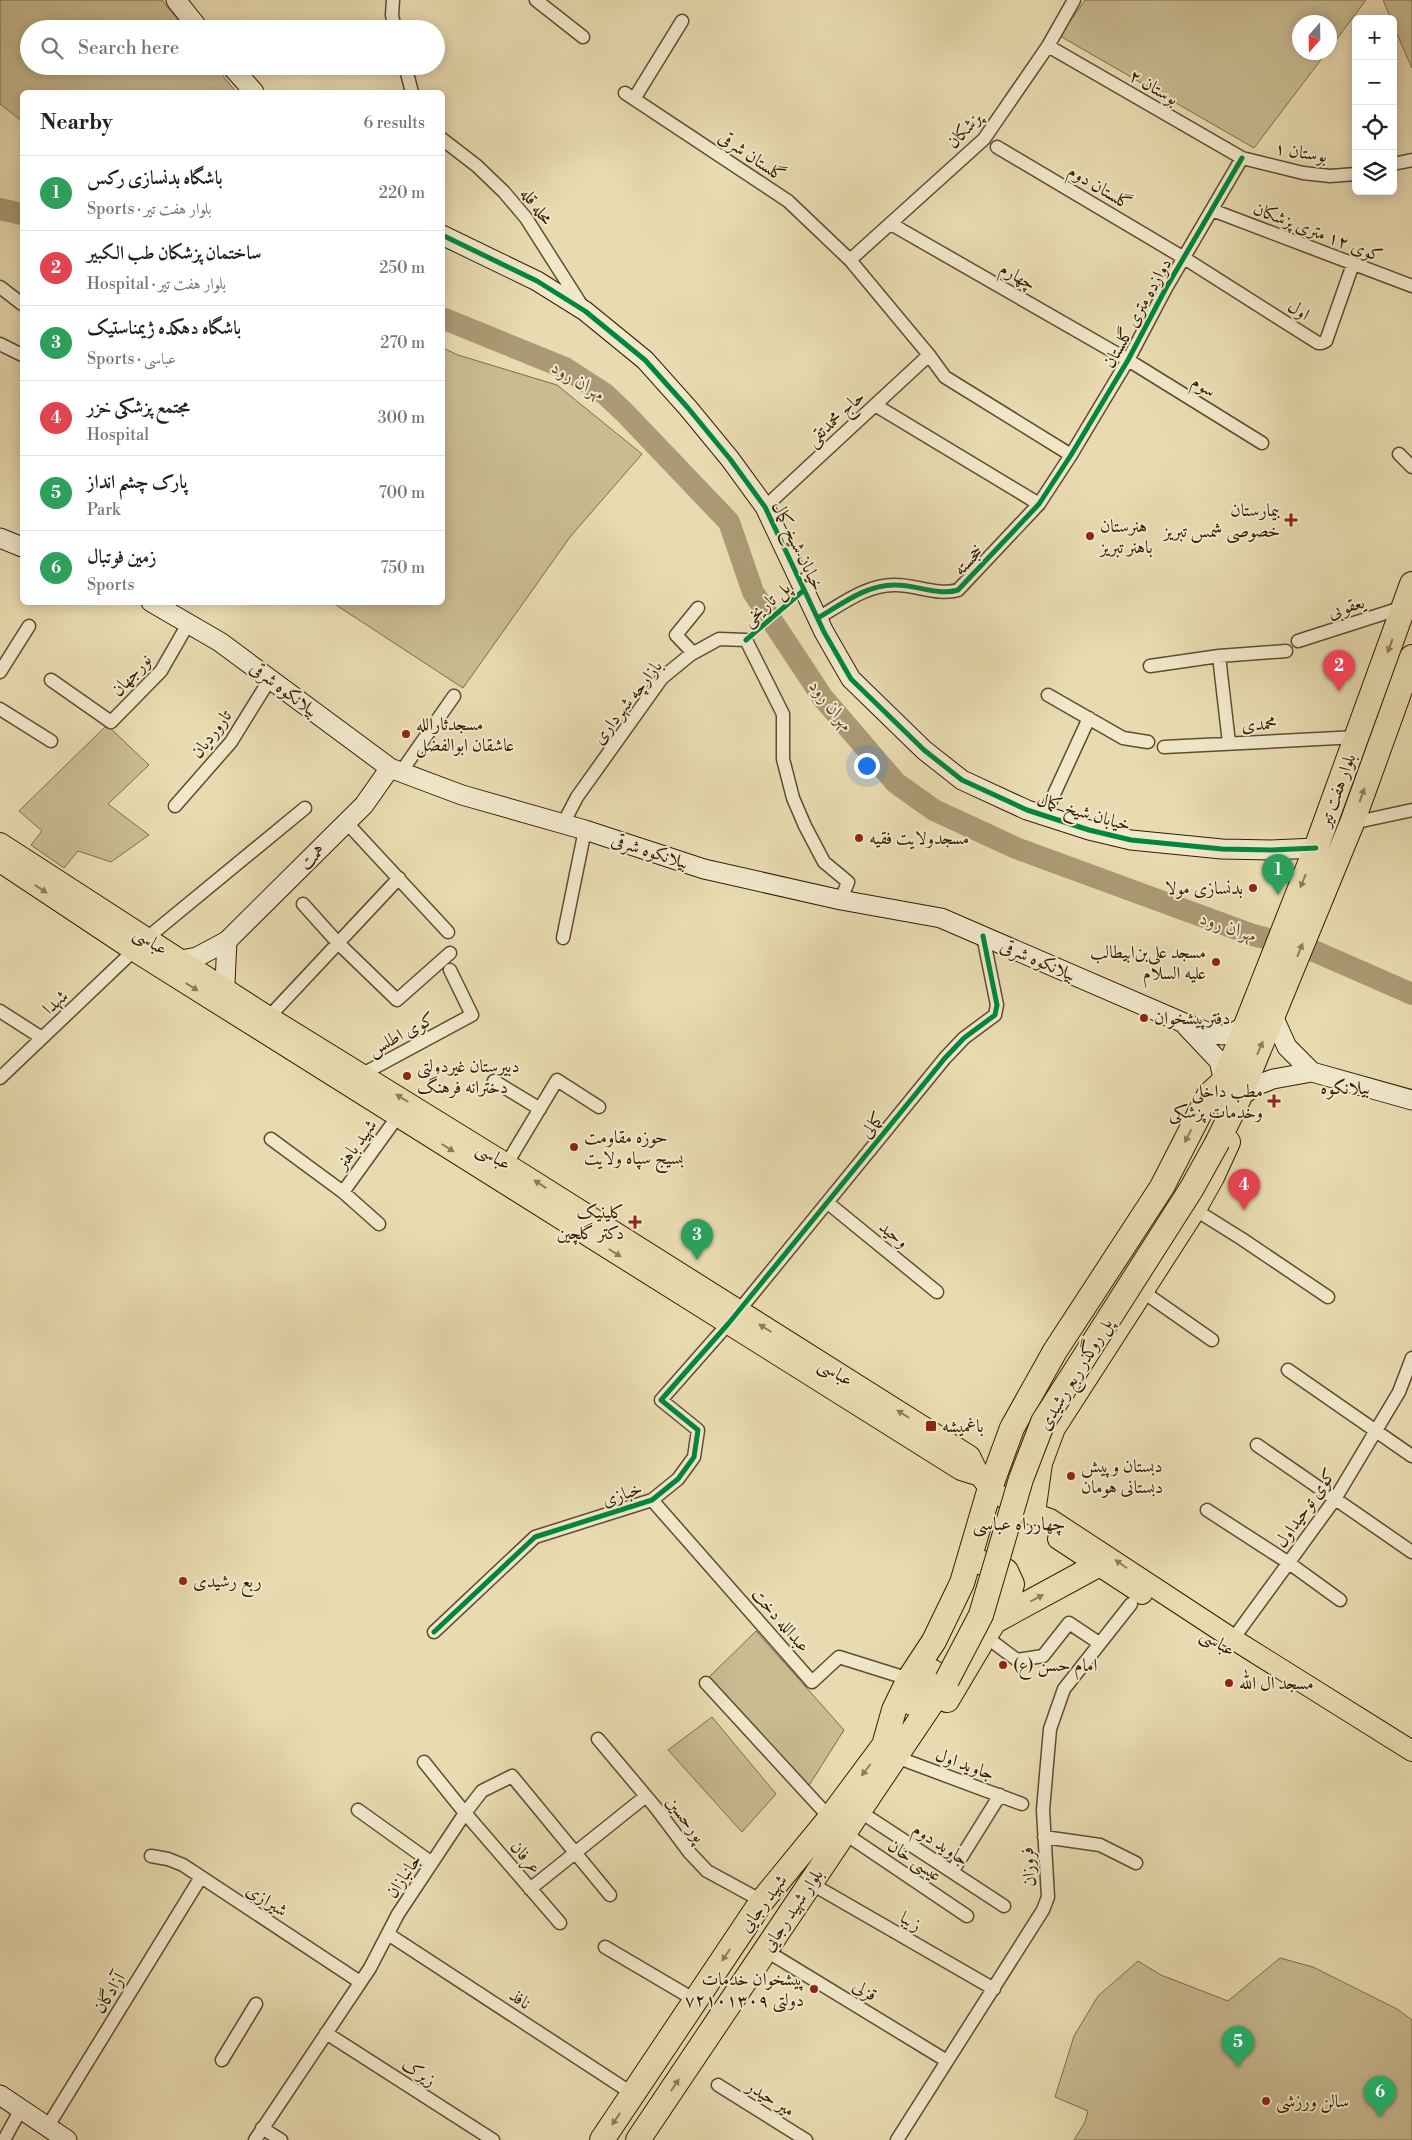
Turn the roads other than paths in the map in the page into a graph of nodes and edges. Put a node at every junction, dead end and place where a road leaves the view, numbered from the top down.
1 (176, 0) edge
2 (394, 0) edge
3 (536, 0) edge
4 (1074, 0) edge
5 (192, 20) edge
6 (393, 20) edge
7 (682, 21) dead end
8 (583, 37) dead end
9 (1048, 46) junction
10 (239, 75) edge
11 (407, 75) edge
12 (252, 90) edge
13 (411, 90) edge
14 (445, 141) edge
15 (997, 147) dead end
16 (1242, 158) junction
17 (1412, 160) edge
18 (1397, 163) edge
19 (1352, 174) edge
20 (1212, 210) junction
21 (891, 224) junction
22 (445, 236) edge
23 (1184, 258) junction
24 (850, 260) junction
25 (1352, 264) junction
26 (1412, 286) edge
27 (0, 287) edge
28 (20, 302) edge
29 (585, 311) junction
30 (0, 344) edge
31 (20, 353) edge
32 (929, 355) junction
33 (1128, 360) junction
34 (875, 405) junction
35 (1262, 443) dead end
36 (1399, 454) dead end
37 (1071, 455) junction
38 (1412, 467) edge
39 (1039, 504) junction
40 (765, 506) junction
41 (1412, 584) edge
42 (156, 605) edge
43 (1404, 607) junction
44 (698, 608) dead end
45 (818, 618) junction
46 (188, 624) junction
47 (29, 626) dead end
48 (1298, 641) dead end
49 (1286, 651) dead end
50 (693, 653) junction
51 (1219, 656) junction
52 (1412, 657) edge
53 (1150, 666) dead end
54 (0, 672) edge
55 (270, 679) junction
56 (51, 680) dead end
57 (1048, 695) dead end
58 (454, 696) dead end
59 (0, 709) edge
60 (1089, 718) junction
61 (1357, 737) junction
62 (51, 741) dead end
63 (1148, 742) dead end
64 (1229, 743) junction
65 (1164, 747) dead end
66 (396, 770) junction
67 (175, 806) dead end
68 (306, 808) dead end
69 (1412, 810) edge
70 (1044, 816) junction
71 (346, 822) junction
72 (1352, 822) junction
73 (563, 824) junction
74 (585, 830) junction
75 (0, 843) edge
76 (1316, 848) junction
77 (0, 862) edge
78 (399, 878) junction
79 (841, 900) junction
80 (303, 904) dead end
81 (1301, 918) junction
82 (448, 932) dead end
83 (983, 936) junction
84 (563, 938) dead end
85 (227, 942) junction
86 (338, 943) junction
87 (141, 944) junction
88 (450, 953) dead end
89 (180, 960) junction
90 (158, 965) junction
91 (450, 970) dead end
92 (1278, 974) junction
93 (224, 997) junction
94 (0, 1011) edge
95 (1273, 1016) junction
96 (264, 1023) junction
97 (1184, 1023) junction
98 (1246, 1024) junction
99 (42, 1038) junction
100 (1312, 1072) junction
101 (363, 1074) junction
102 (0, 1078) edge
103 (494, 1081) dead end
104 (346, 1083) junction
105 (1233, 1096) junction
106 (1412, 1100) edge
107 (599, 1107) dead end
108 (540, 1109) junction
109 (398, 1116) junction
110 (1213, 1138) joint
111 (272, 1139) dead end
112 (502, 1171) junction
113 (343, 1192) junction
114 (828, 1202) junction
115 (1194, 1209) junction
116 (379, 1224) dead end
117 (1142, 1291) junction
118 (937, 1292) dead end
119 (1328, 1297) dead end
120 (1085, 1304) junction
121 (733, 1317) junction
122 (1118, 1326) junction
123 (1212, 1340) dead end
124 (1412, 1358) edge
125 (1288, 1370) dead end
126 (1376, 1431) junction
127 (1257, 1445) dead end
128 (1412, 1456) edge
129 (985, 1482) junction
130 (1335, 1499) junction
131 (652, 1500) junction
132 (1207, 1510) dead end
133 (1033, 1513) junction
134 (1412, 1552) edge
135 (969, 1563) junction
136 (1289, 1563) junction
137 (1096, 1566) junction
138 (1340, 1600) dead end
139 (1131, 1604) dead end
140 (989, 1629) junction
141 (434, 1632) dead end
142 (1233, 1639) junction
143 (1099, 1643) junction
144 (940, 1676) joint
145 (909, 1679) junction
146 (706, 1684) dead end
147 (598, 1739) dead end
148 (1412, 1751) edge
149 (889, 1753) junction
150 (424, 1762) dead end
151 (1412, 1762) edge
152 (1000, 1795) junction
153 (646, 1796) junction
154 (1022, 1804) dead end
155 (358, 1810) dead end
156 (859, 1811) junction
157 (465, 1813) junction
158 (837, 1825) junction
159 (1044, 1837) junction
160 (574, 1853) junction
161 (151, 1856) dead end
162 (432, 1863) junction
163 (1136, 1863) dead end
164 (952, 1872) junction
165 (201, 1877) junction
166 (810, 1883) junction
167 (530, 1889) junction
168 (610, 1895) dead end
169 (762, 1901) junction
170 (1004, 1906) dead end
171 (967, 1916) dead end
172 (560, 1923) dead end
173 (388, 1934) junction
174 (605, 1947) dead end
175 (765, 1950) junction
176 (360, 1982) junction
177 (994, 1989) junction
178 (695, 2000) junction
179 (256, 2004) dead end
180 (326, 2033) junction
181 (222, 2060) dead end
182 (947, 2060) junction
183 (718, 2085) dead end
184 (633, 2094) junction
185 (0, 2095) edge
186 (21, 2109) junction
187 (48, 2126) junction
188 (262, 2128) junction
189 (4, 2140) edge
190 (67, 2140) edge
191 (255, 2140) edge
192 (281, 2140) edge
193 (493, 2140) edge
194 (602, 2140) edge
195 (638, 2140) edge
196 (806, 2140) edge
197 (897, 2140) edge

1 - 5 street
2 - 6 street
3 - 8 street
4 - 9 street, پزشکان
7 - 24 street, گلستان شرقی
9 - 16 street, بوستان ۲
9 - 21 street, پزشکان
10 - 12 street
11 - 13 street
14 - 29 street, محله قله
15 - 23 street, گلستان دوم
16 - 19 street, بوستان ۱
16 - 20 street, دوازده متری گلستان
17 - 18 street
20 - 23 street, دوازده متری گلستان
20 - 25 street, کوی ۱۲ متری پزشکان
21 - 24 street, پزشکان
21 - 33 street, چهارم
22 - 29 street, خیابان شیخ کمال
23 - 25 street, اول
23 - 33 street, دوازده متری گلستان
24 - 32 street, گلستان شرقی
25 - 26 street, کوی ۱۲ متری پزشکان
27 - 28 street
29 - 40 street, خیابان شیخ کمال
30 - 31 street
32 - 34 street, حاج محمدتقی
32 - 37 street, گلستان شرقی
33 - 35 street, سوم
33 - 37 street, دوازده متری گلستان
34 - 39 street
34 - 40 street, حاج محمدتقی
36 - 38 street
37 - 39 street, خجسته
39 - 45 street, خجسته
40 - 45 street, خیابان شیخ کمال
41 - 43 highway, بلوار هفت تیر
42 - 46 street, بیلانکوه شرقی
43 - 48 street, یعقوبی
43 -> 61 highway, بلوار هفت تیر
44 - 50 street
45 - 70 street, خیابان شیخ کمال
46 - 55 street, بیلانکوه شرقی
46 - 56 street, نورجهان
47 - 54 street
49 - 51 street
50 - 73 street, بازارچه شهرداری
50 - 79 street, بازارچه شهرداری
51 - 53 street
51 - 64 street
72 -> 52 highway, بلوار هفت تیر
55 - 66 street, بیلانکوه شرقی
55 - 67 street, تاروردیان
57 - 60 street
58 - 66 street
59 - 62 street
60 - 63 street
60 - 70 street
61 - 64 street, محمدی
61 - 76 highway, بلوار هفت تیر
64 - 65 street, محمدی
66 - 71 street, همت
66 - 73 street, بیلانکوه شرقی
68 - 87 street, شهدا
69 - 72 street
70 - 76 street, خیابان شیخ کمال
71 - 78 street
71 - 85 street, همت
72 - 81 highway, بلوار هفت تیر
73 - 74 street, بیلانکوه شرقی
74 - 79 street, بیلانکوه شرقی
74 - 84 street
75 - 87 main road, عباسى
76 -> 81 highway, بلوار هفت تیر
77 -> 87 main road, عباسى
78 - 82 street
78 - 86 street
79 - 83 street, بیلانکوه شرقی
80 - 86 street
81 - 92 highway, بلوار هفت تیر
83 - 97 street, بیلانکوه شرقی
83 - 114 street, کمالی
85 - 89 street, همت
85 - 93 street
86 - 88 street
86 - 96 street
87 - 89 main road, عباسى
87 - 90 main road, عباسى
87 - 99 street, شهدا
89 - 90 street, همت
89 - 93 main road, عباسى
90 -> 93 main road, عباسى
91 - 101 street, کوی اطلس
92 - 95 highway, بلوار هفت تیر
92 - 98 highway, بلوار هفت تیر
93 - 96 main road, عباسى
94 - 99 street
95 - 100 street
105 -> 95 highway, بلوار هفت تیر
96 - 101 main road, عباسى
96 - 104 main road, عباسى
97 - 98 street, بیلانکوه شرقی
97 - 105 street, بیلانکوه شرقی
98 - 105 highway, بلوار هفت تیر
99 - 102 street, شهدا
100 - 105 street
100 - 106 street
101 - 104 street, کوی اطلس
112 -> 101 main road, عباسى
103 - 108 street
104 - 109 main road, عباسى
105 - 110 highway, بلوار هفت تیر
105 - 115 highway
105 -> 120 highway
107 - 108 street
108 - 112 street
109 -> 112 main road, عباسى
109 - 113 street, شهید باهنر
110 - 144 highway, پل روگذر ربع رشیدی, bridge
111 - 113 street, شهید باهنر
112 - 121 main road, عباسى
113 - 116 street, شهید باهنر
114 - 118 street, وحید
114 - 121 street, کمالی
115 - 117 highway
115 - 119 street
117 - 122 highway
117 - 123 street
120 - 122 highway
120 - 129 highway
121 - 129 main road, عباسى
121 - 131 street, خبازی
122 - 133 highway
124 - 126 street, کوی توحیداول
125 - 126 street
126 - 128 street
126 - 130 street, کوی توحیداول
127 - 130 street
129 - 133 main road, عباسى
129 - 135 highway
130 - 134 street
130 - 136 street, کوی توحیداول
131 - 141 street, خبازی
131 - 145 street, عبدالله دخت
132 - 136 street
133 - 137 main road, عباسى
142 -> 133 main road, عباسى
135 - 140 highway
135 - 145 highway
136 - 138 street
136 - 142 street, کوی توحیداول
140 -> 137 highway
137 - 151 main road, عباسى
139 - 143 street, فروزان
140 - 143 street
140 - 149 highway
142 - 148 main road, عباسى
143 - 159 street, فروزان
144 - 149 highway, بلوار شهید رجایی
145 - 149 highway
146 - 158 street, عیسی خان
147 - 153 street, پورحسین
149 - 152 street, جاوید اول
149 - 156 highway, بلوار شهید رجایی
149 -> 158 highway, شهید رجایی
150 - 157 street, عرفان
152 - 154 street, جاوید اول
152 - 164 street
153 - 160 street
153 - 169 street, پورحسین
155 - 162 street
156 - 158 highway, بلوار شهید رجایی
156 - 164 street, جاوید دوم
157 - 160 street, جانبازان
157 - 162 street, جانبازان
157 - 167 street, عرفان
158 - 166 highway, بلوار شهید رجایی
158 - 169 highway, شهید رجایی
158 - 171 street, عیسی خان
159 - 163 street
159 - 177 street, فروزان
160 - 167 street
160 - 168 street, جانبازان
161 - 165 street, شیرازی
162 - 173 street, جانبازان
164 - 170 street, جاوید دوم
165 - 176 street, شیرازی
165 - 187 street, آزادگان
166 - 175 highway, بلوار شهید رجایی
166 - 177 street, زیبا
167 - 172 street, عرفان
169 -> 178 highway, شهید رجایی
173 - 176 street, جانبازان
173 - 184 street, نافذ
174 - 178 street
175 - 182 street, قزلی
195 -> 175 highway, بلوار شهید رجایی
176 - 180 street, جانبازان
177 - 182 street, فروزان
178 - 184 highway, شهید رجایی
179 - 181 street
180 - 188 street, جانبازان
180 - 193 street, زیرک
182 - 197 street, فروزان
183 - 196 street, میر حیدر
184 -> 194 highway, شهید رجایی
185 - 186 street
186 - 187 street
186 - 189 street
187 - 190 street
188 - 191 street, جانبازان
188 - 192 street

